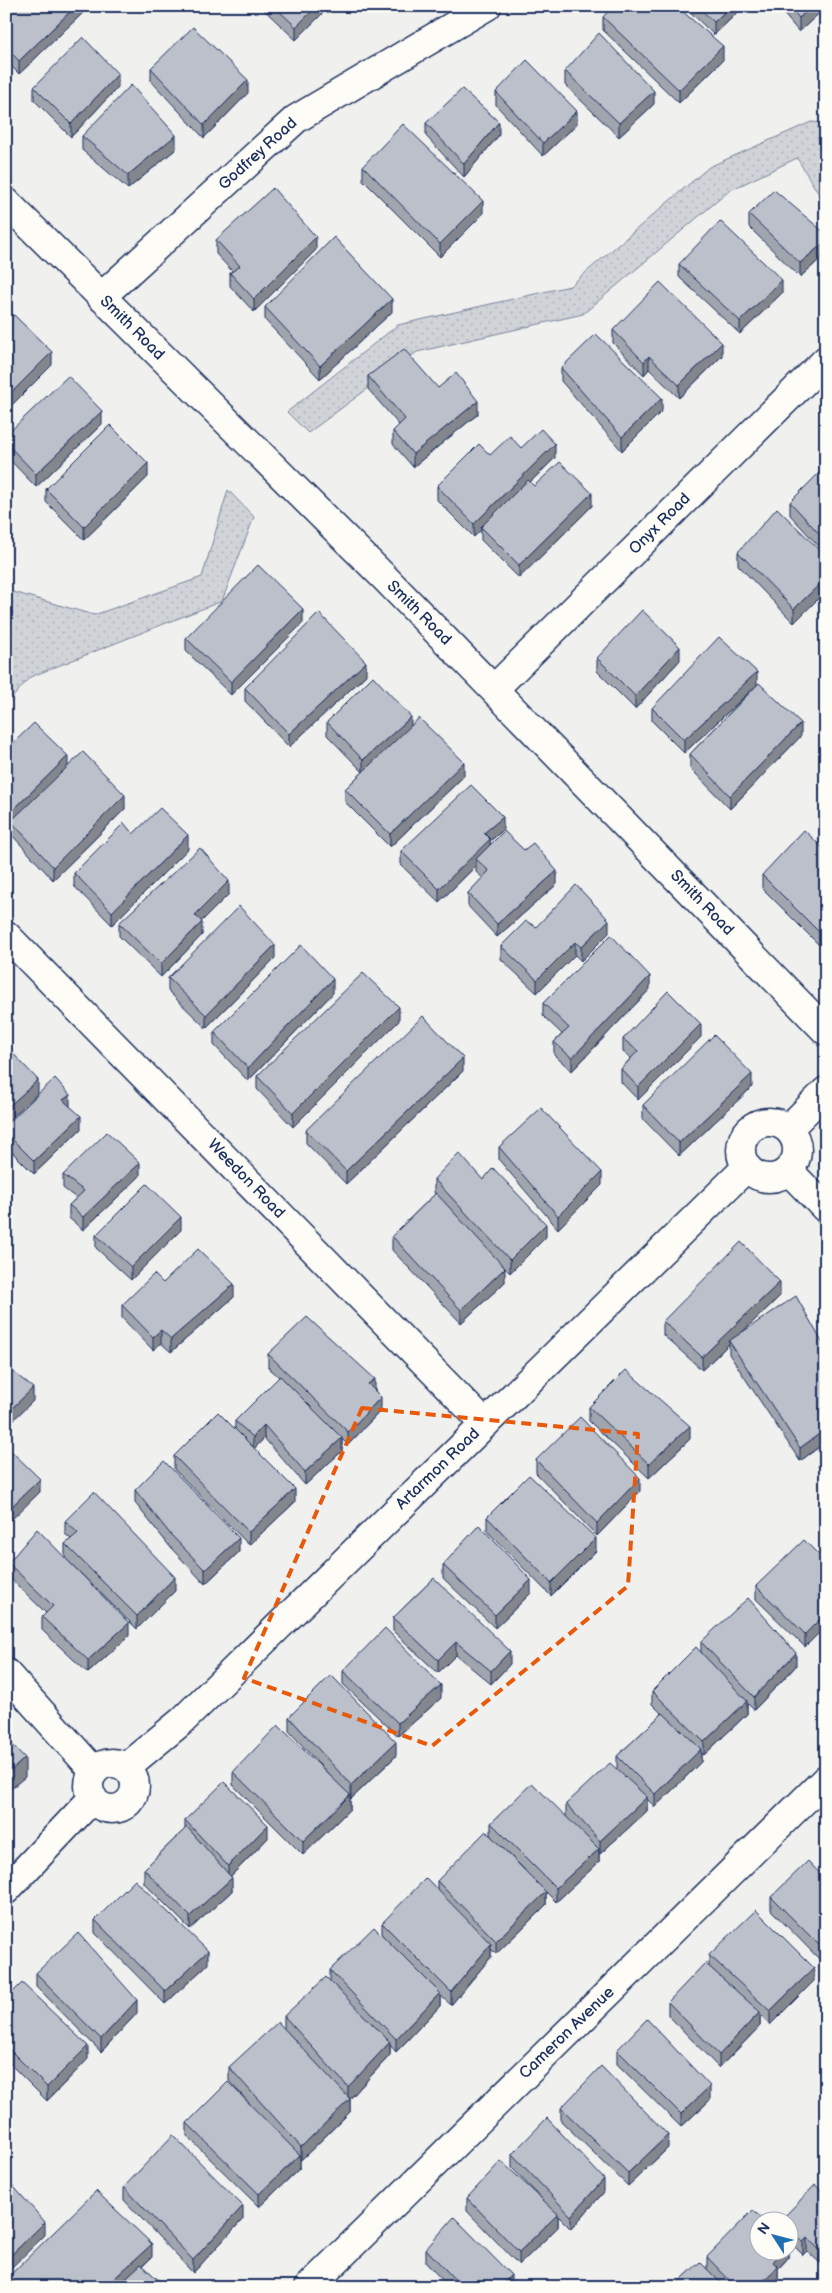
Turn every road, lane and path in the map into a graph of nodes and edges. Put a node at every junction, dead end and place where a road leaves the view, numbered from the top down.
1 (487, 6) edge
2 (6, 202) edge
3 (101, 298) junction
4 (826, 360) edge
5 (494, 689) junction
6 (6, 935) edge
7 (826, 1031) edge
8 (826, 1091) edge
9 (788, 1129) junction
10 (747, 1167) junction
11 (788, 1170) junction
12 (826, 1209) edge
13 (484, 1424) junction
14 (6, 1673) edge
15 (126, 1767) junction
16 (94, 1771) junction
17 (826, 1779) edge
18 (93, 1798) junction
19 (6, 1890) edge
20 (309, 2287) edge

1 - 3 street, Godfrey Road
2 - 3 street, Smith Road
3 - 5 street, Smith Road
4 - 5 street, Onyx Road
5 - 7 street, Smith Road
6 - 13 street, Weedon Road
8 - 9 street
9 - 10 street
9 - 11 street
10 - 11 street
10 - 13 street, Artarmon Road
11 - 12 street
13 - 15 street, Artarmon Road
14 - 16 street
15 - 16 street
15 - 18 street
16 - 18 street
17 - 20 street, Cameron Avenue
18 - 19 street

